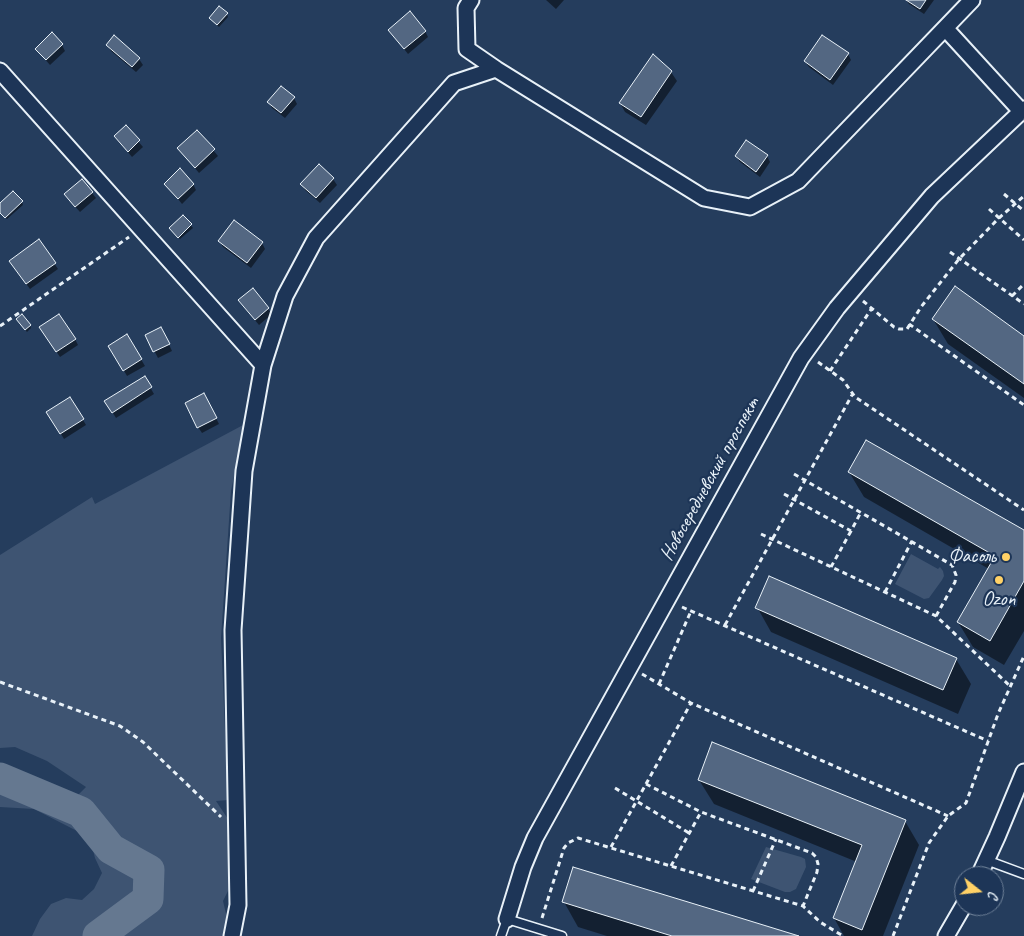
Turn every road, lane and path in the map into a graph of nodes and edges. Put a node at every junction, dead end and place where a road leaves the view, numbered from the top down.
1 (972, 0) edge
2 (465, 3) edge
3 (945, 28) junction
4 (496, 69) junction
5 (0, 70) edge
6 (1023, 110) edge
7 (1004, 194) dead end
8 (1024, 196) edge
9 (1015, 203) junction
10 (989, 209) dead end
11 (1024, 212) edge
12 (999, 218) junction
13 (140, 229) junction
14 (1024, 240) edge
15 (950, 252) dead end
16 (959, 259) junction
17 (1024, 284) edge
18 (851, 291) junction
19 (1012, 296) junction
20 (1024, 304) edge
21 (872, 308) junction
22 (909, 324) junction
23 (0, 326) edge
24 (805, 352) junction
25 (263, 364) junction
26 (830, 371) junction
27 (852, 395) junction
28 (1024, 406) edge
29 (794, 474) dead end
30 (805, 480) junction
31 (784, 494) dead end
32 (794, 500) junction
33 (1024, 510) edge
34 (861, 512) junction
35 (851, 531) junction
36 (761, 534) dead end
37 (772, 539) junction
38 (912, 541) junction
39 (831, 567) junction
40 (885, 592) junction
41 (666, 600) junction
42 (691, 611) junction
43 (936, 616) junction
44 (725, 626) junction
45 (1024, 656) edge
46 (629, 667) junction
47 (0, 682) edge
48 (659, 684) junction
49 (1010, 686) junction
50 (691, 703) junction
51 (988, 741) junction
52 (1024, 772) edge
53 (646, 784) junction
54 (615, 788) dead end
55 (636, 801) junction
56 (701, 812) junction
57 (948, 816) junction
58 (222, 818) dead end
59 (689, 833) junction
60 (776, 839) junction
61 (611, 847) junction
62 (986, 860) junction
63 (671, 866) junction
64 (983, 866) edge
65 (1024, 874) edge
66 (753, 891) junction
67 (803, 906) junction
68 (958, 916) edge
69 (507, 919) junction
70 (539, 929) junction
71 (232, 936) edge
72 (502, 936) edge
73 (562, 936) edge
74 (843, 936) edge
75 (893, 936) edge
76 (946, 936) edge

1 - 3 street
2 - 4 street
3 - 4 street
3 - 6 street
4 - 25 street
5 - 13 street
6 - 18 street, Новосередневский проспект
7 - 9 path
8 - 9 path
9 - 11 path
9 - 12 path
10 - 12 path
12 - 14 path
12 - 16 path
13 - 23 path
13 - 25 street
15 - 16 path
16 - 19 path
16 - 22 path
17 - 19 path
18 - 21 path
18 - 24 street, Новосередневский проспект
19 - 20 path
21 - 22 path
21 - 26 path
22 - 28 path
24 - 26 path
24 - 41 street, Новосередневский проспект
25 - 71 street
26 - 27 path
27 - 30 path
27 - 33 path
29 - 30 path
30 - 32 path
30 - 34 path
31 - 32 path
32 - 35 path
32 - 37 path
34 - 35 path
34 - 38 path
35 - 39 path
36 - 37 path
37 - 39 path
37 - 44 path
38 - 40 path
38 - 43 path
39 - 40 path
40 - 43 path
41 - 42 path
41 - 46 street, Новосередневский проспект
42 - 44 path
42 - 48 path
43 - 49 path
44 - 51 path
45 - 49 path
46 - 48 path
46 - 69 street, Новосередневский проспект
47 - 58 path
48 - 50 path
49 - 51 path
50 - 53 path
50 - 57 path
51 - 57 path
52 - 62 street
53 - 55 path
53 - 56 path
54 - 55 path
55 - 59 path
55 - 61 path
56 - 59 path
56 - 60 path
57 - 75 path
59 - 63 path
60 - 66 path
60 - 67 path
61 - 63 path
61 - 70 path
62 - 64 street
62 - 65 lane
63 - 66 path
66 - 67 path
67 - 74 path
68 - 76 street
69 - 70 lane
69 - 72 lane
70 - 73 lane

